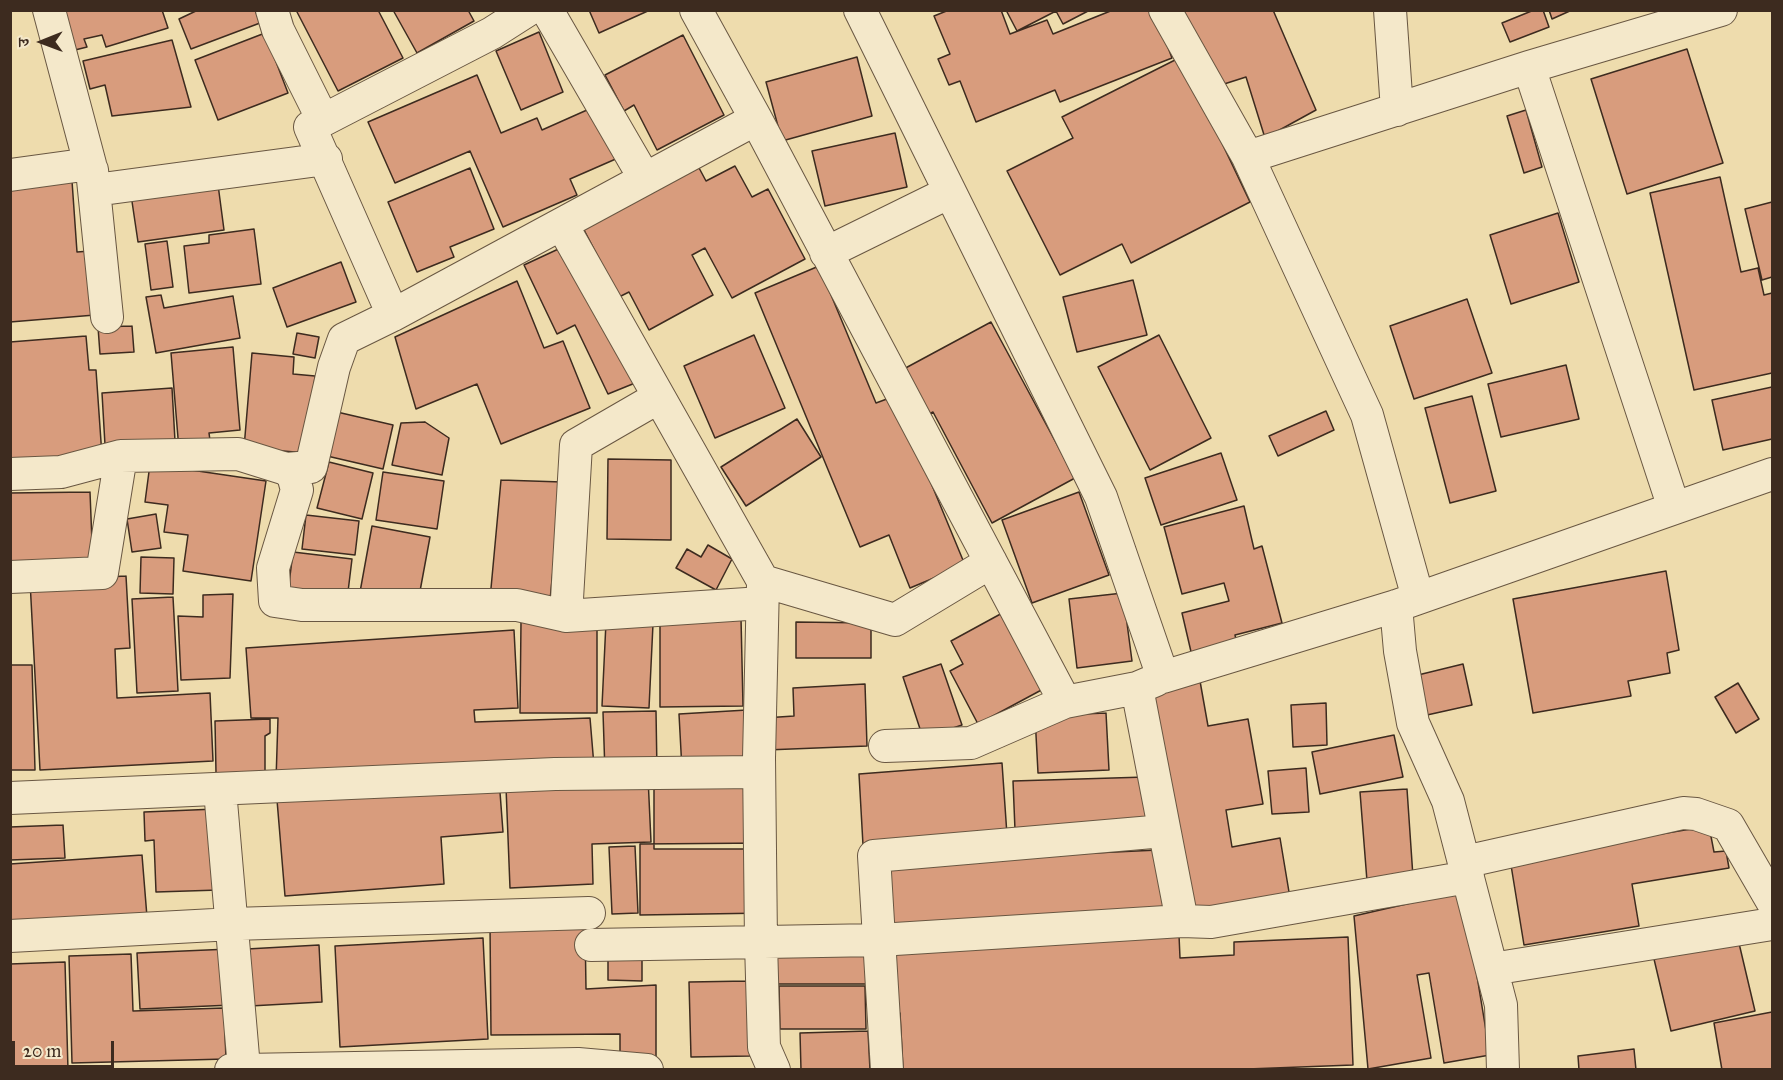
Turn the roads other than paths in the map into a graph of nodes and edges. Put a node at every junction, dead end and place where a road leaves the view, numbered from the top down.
1 (49, 10) edge
2 (272, 10) edge
3 (528, 10) edge
4 (547, 10) edge
5 (860, 10) edge
6 (1165, 10) edge
7 (1390, 10) edge
8 (1721, 10) edge
9 (698, 11) edge
10 (486, 22) edge
11 (1529, 67) junction
12 (1396, 110) junction
13 (756, 119) junction
14 (323, 120) junction
15 (1248, 157) junction
16 (326, 159) junction
17 (10, 175) edge
18 (93, 177) junction
19 (645, 179) junction
20 (950, 192) junction
21 (562, 225) junction
22 (826, 253) junction
23 (393, 315) junction
24 (107, 317) dead end
25 (659, 397) junction
26 (121, 456) junction
27 (286, 469) junction
28 (10, 474) edge
29 (1773, 474) edge
30 (1674, 508) junction
31 (991, 562) junction
32 (10, 577) edge
33 (762, 592) junction
34 (1407, 602) junction
35 (566, 616) junction
36 (1150, 682) junction
37 (1065, 702) junction
38 (885, 746) dead end
39 (759, 772) junction
40 (220, 790) junction
41 (10, 798) edge
42 (1164, 831) junction
43 (1466, 869) junction
44 (1773, 901) edge
45 (589, 913) dead end
46 (1182, 921) junction
47 (233, 924) junction
48 (1773, 924) edge
49 (10, 936) edge
50 (879, 940) junction
51 (761, 943) junction
52 (591, 945) dead end
53 (1492, 969) junction
54 (240, 1069) edge
55 (647, 1070) edge
56 (774, 1070) edge
57 (887, 1070) edge
58 (1503, 1070) edge

1 - 18 street
2 - 14 street
3 - 10 street
4 - 19 street
5 - 20 street
6 - 15 street
7 - 12 street
8 - 11 street
9 - 13 street
10 - 14 street
11 - 12 street
11 - 30 street
12 - 15 street
13 - 19 street
13 - 22 street
14 - 16 street
15 - 34 street
16 - 18 street
16 - 23 street
17 - 18 street
18 - 24 street
19 - 21 street
20 - 22 street
20 - 36 street
21 - 23 street
21 - 25 street
22 - 31 street
23 - 27 street
25 - 33 street
25 - 35 street
26 - 27 street
26 - 28 street
26 - 32 street
27 - 35 street
29 - 30 street
30 - 34 street
31 - 33 street
31 - 37 street
33 - 35 street
33 - 39 street
34 - 36 street
34 - 43 street
36 - 37 street
36 - 42 street
37 - 38 street
39 - 40 street
39 - 51 street
40 - 41 street
40 - 47 street
42 - 46 street
42 - 50 street
43 - 44 street
43 - 46 street
43 - 53 street
45 - 47 street
46 - 50 street
47 - 49 street
47 - 54 street
48 - 53 street
50 - 51 street
50 - 57 street
51 - 52 street
51 - 56 street
53 - 58 street
54 - 55 street

